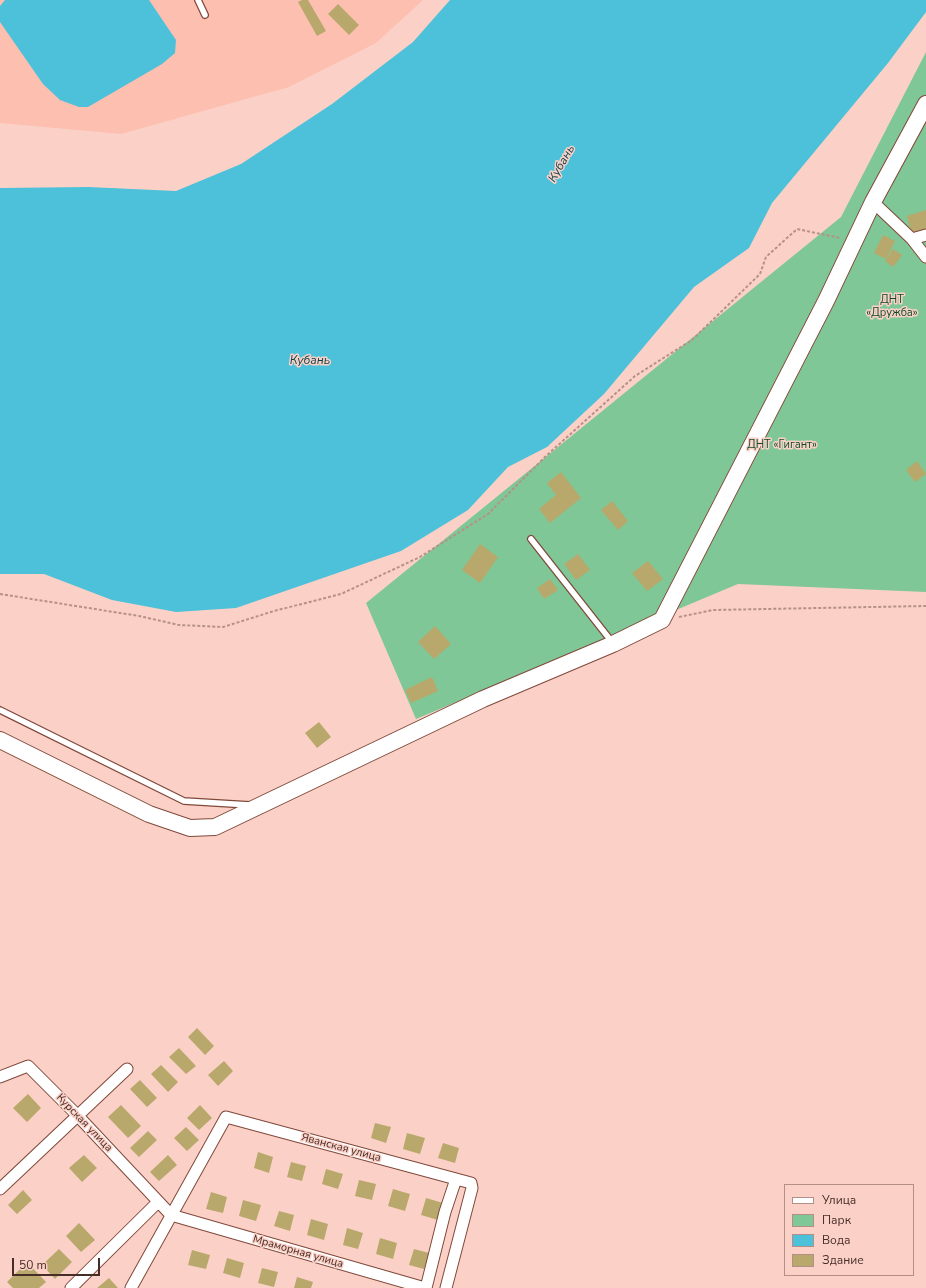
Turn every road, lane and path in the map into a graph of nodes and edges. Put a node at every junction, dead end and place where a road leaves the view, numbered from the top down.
1 (198, 0) edge
2 (205, 15) dead end
3 (926, 104) edge
4 (873, 202) junction
5 (926, 235) edge
6 (912, 239) junction
7 (853, 241) junction
8 (926, 257) edge
9 (531, 539) dead end
10 (0, 594) edge
11 (926, 606) edge
12 (662, 620) junction
13 (613, 644) junction
14 (0, 710) edge
15 (1, 743) edge
16 (257, 805) junction
17 (127, 1069) dead end
18 (0, 1077) edge
19 (77, 1115) junction
20 (456, 1179) junction
21 (0, 1189) edge
22 (158, 1202) junction
23 (171, 1215) junction
24 (71, 1288) edge
25 (131, 1288) edge
26 (425, 1288) edge
27 (446, 1288) edge

1 - 2 lane
3 - 4 street
4 - 6 street
4 - 7 street
5 - 6 street
6 - 8 street
7 - 10 path
7 - 12 street
9 - 13 lane
11 - 12 path
12 - 13 street
13 - 16 street
14 - 16 lane
15 - 16 street
17 - 19 street
18 - 19 street, Курская улица
19 - 21 street
19 - 22 street, Курская улица
20 - 23 street, Яванская улица
20 - 26 street
20 - 27 street, Яванская улица
22 - 23 street, Курская улица
22 - 24 street
23 - 25 street
23 - 26 street, Мраморная улица

